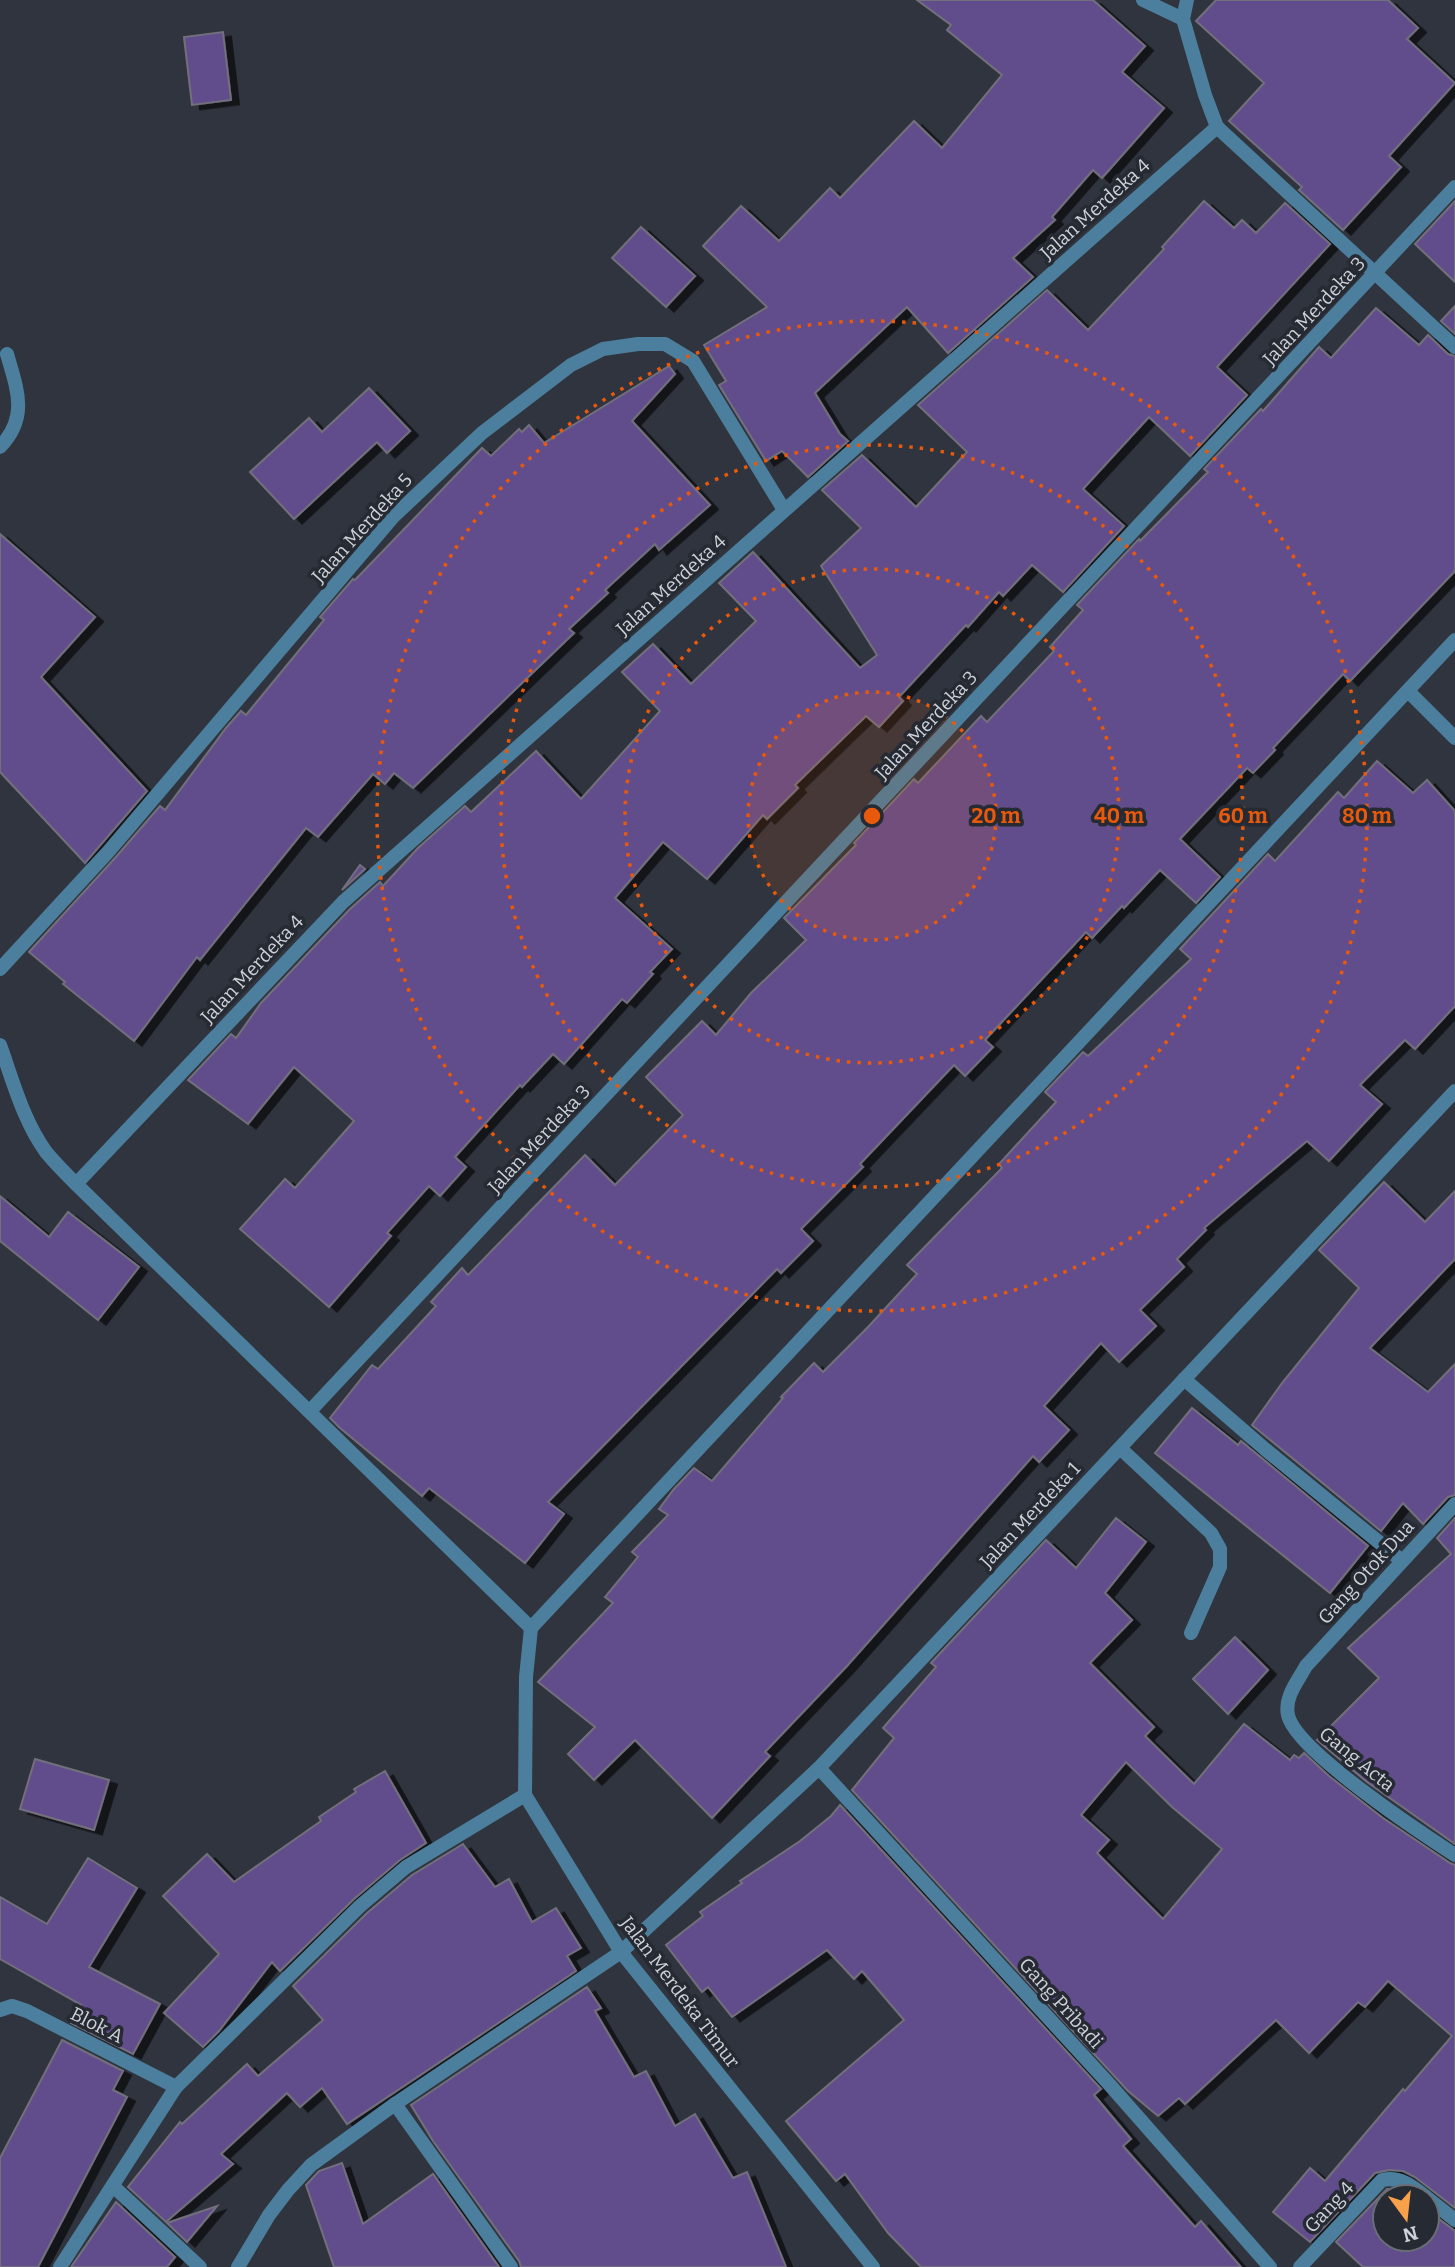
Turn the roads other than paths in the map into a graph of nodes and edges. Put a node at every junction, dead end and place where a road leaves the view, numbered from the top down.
1 (1143, 0) edge
2 (1186, 0) edge
3 (1184, 19) junction
4 (1217, 127) junction
5 (1455, 187) edge
6 (1374, 274) junction
7 (1455, 348) edge
8 (7, 354) dead end
9 (0, 447) edge
10 (784, 510) junction
11 (1455, 640) edge
12 (1408, 691) junction
13 (1455, 738) edge
14 (0, 969) edge
15 (0, 1045) edge
16 (1455, 1091) edge
17 (76, 1184) junction
18 (1184, 1379) junction
19 (310, 1411) junction
20 (1120, 1448) junction
21 (1455, 1504) edge
22 (1402, 1561) junction
23 (531, 1628) junction
24 (1191, 1633) dead end
25 (1306, 1666) joint
26 (819, 1768) junction
27 (525, 1795) junction
28 (1455, 1855) edge
29 (621, 1952) junction
30 (0, 2010) edge
31 (176, 2087) junction
32 (395, 2104) junction
33 (1379, 2183) edge
34 (1405, 2183) edge
35 (113, 2186) junction
36 (1371, 2192) edge
37 (1441, 2209) edge
38 (1455, 2220) edge
39 (60, 2267) edge
40 (200, 2267) edge
41 (239, 2267) edge
42 (511, 2267) edge
43 (873, 2267) edge
44 (1270, 2267) edge
45 (1300, 2267) edge

1 - 3 street
2 - 3 street
3 - 4 street
4 - 6 street
4 - 10 street, Jalan Merdeka 4
5 - 6 street, Jalan Merdeka 3
6 - 7 street
6 - 19 street, Jalan Merdeka 3
8 - 9 street
10 - 14 street, Jalan Merdeka 5
10 - 17 street, Jalan Merdeka 4
11 - 12 street
12 - 13 street
12 - 23 street
15 - 17 street
16 - 18 street, Jalan Merdeka 1
17 - 19 street
18 - 20 street, Jalan Merdeka 1
18 - 22 street
19 - 23 street
20 - 24 street
20 - 26 street, Jalan Merdeka 1
21 - 22 street, Gang Otok Dua
22 - 25 street, Gang Otok Dua
23 - 27 street
25 - 28 street, Gang Acta
26 - 29 street, Jalan Merdeka 1
26 - 44 street, Gang Pribadi
27 - 29 street, Jalan Merdeka Timur
27 - 31 street
29 - 32 street, Jalan Merdeka 1
29 - 43 street, Jalan Merdeka Timur
30 - 31 street, Blok A
31 - 35 street
32 - 41 street, Jalan Merdeka 1
32 - 42 street
33 - 34 street, Gang 4
35 - 39 street
35 - 40 street
36 - 45 street, Gang 4
37 - 38 street, Gang 4

